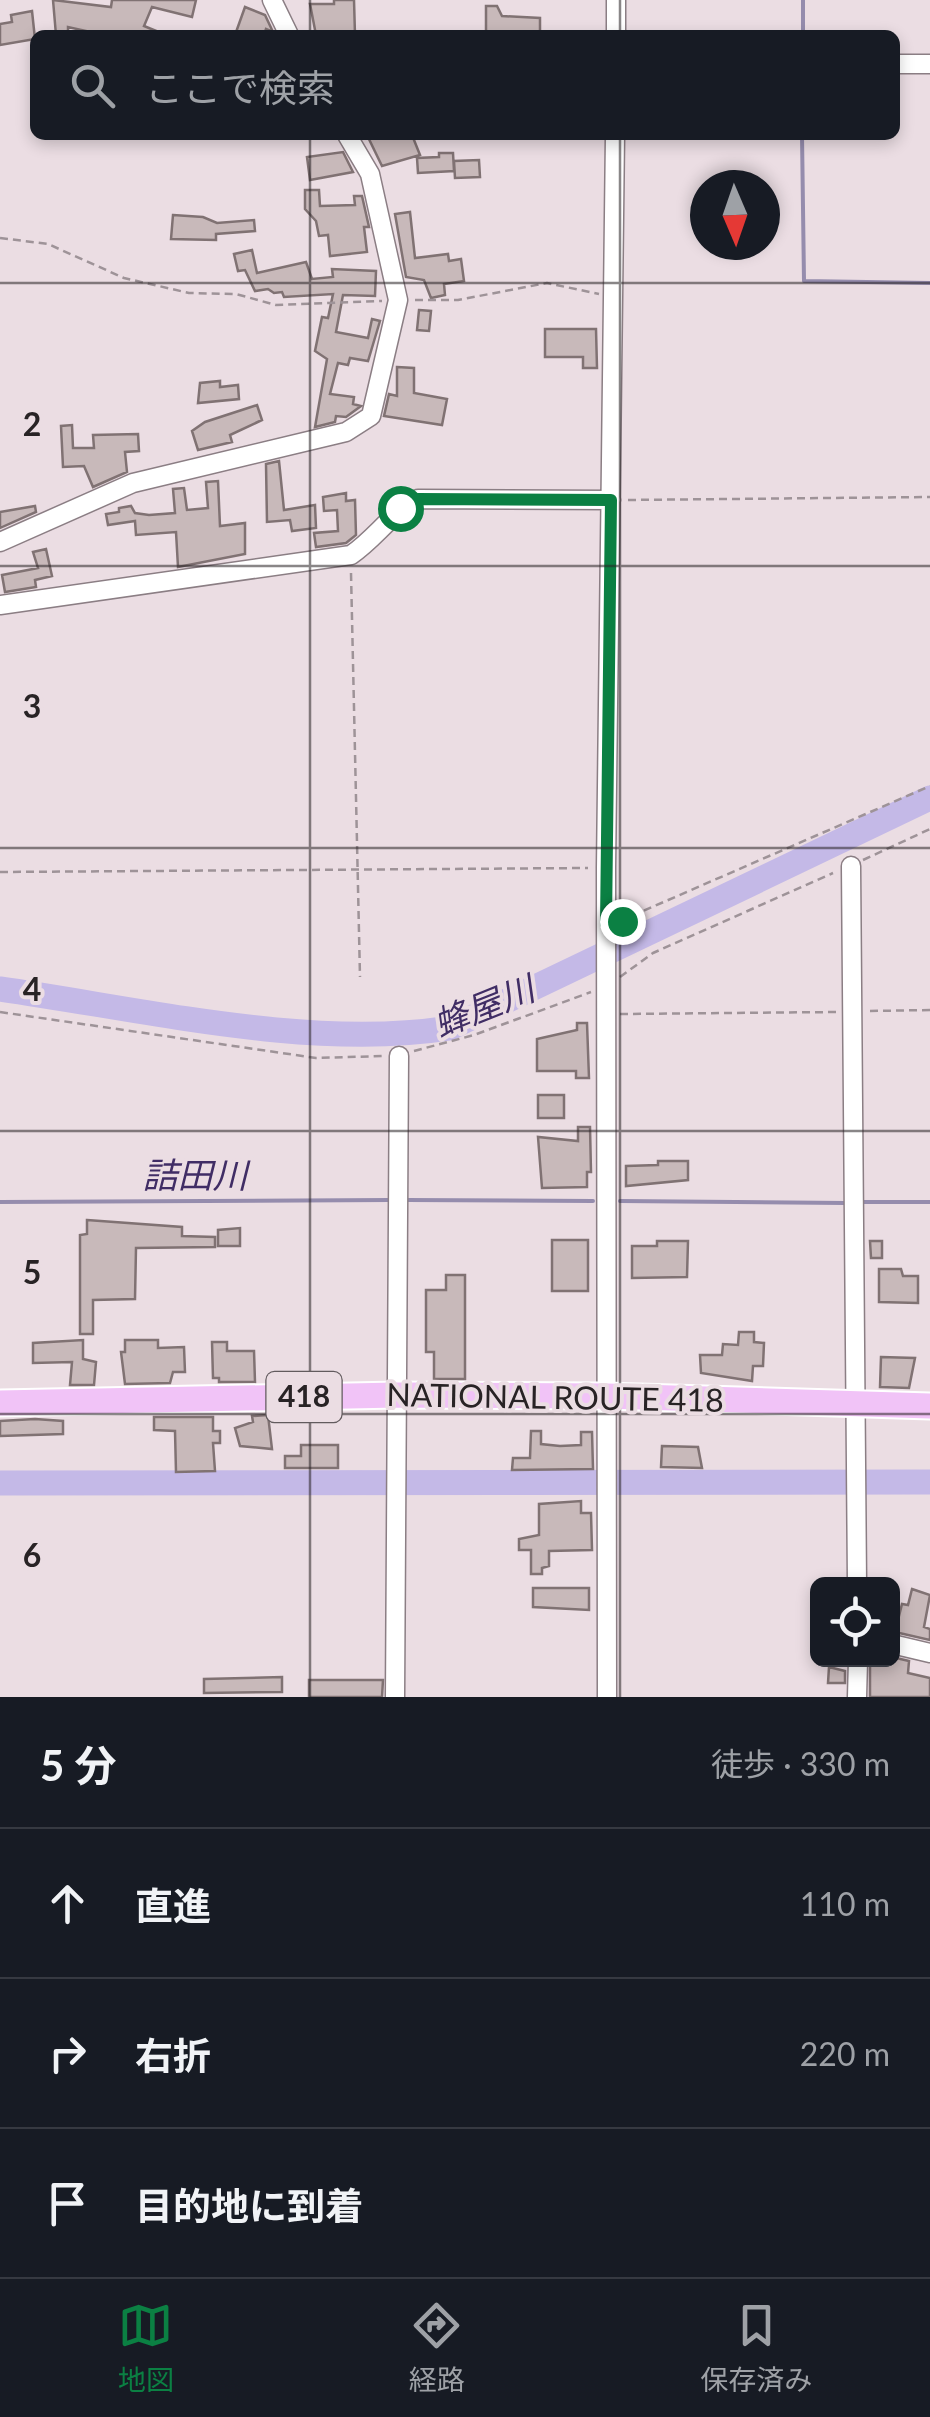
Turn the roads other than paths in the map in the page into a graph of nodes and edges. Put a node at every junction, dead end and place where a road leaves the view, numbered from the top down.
1 (616, 0) edge
2 (267, 1) edge
3 (286, 30) edge
4 (616, 30) edge
5 (900, 64) edge
6 (930, 64) edge
7 (350, 140) edge
8 (615, 140) edge
9 (611, 500) junction
10 (0, 542) edge
11 (0, 605) edge
12 (851, 866) road end
13 (398, 1056) road end
14 (397, 1395) junction
15 (607, 1396) junction
16 (0, 1402) edge
17 (854, 1405) junction
18 (930, 1406) edge
19 (857, 1577) edge
20 (900, 1646) edge
21 (930, 1653) edge
22 (858, 1667) edge
23 (395, 1697) edge
24 (607, 1697) edge
25 (858, 1697) edge

1 - 4 street
2 - 3 street
5 - 6 street
7 - 10 street
8 - 9 street
9 - 11 street
9 - 15 street
12 - 17 street
13 - 14 street
14 - 15 highway, NATIONAL ROUTE 418 / 418
14 - 16 highway, NATIONAL ROUTE 418 / 418
14 - 23 street
15 - 17 highway, NATIONAL ROUTE 418 / 418
15 - 24 street
17 - 18 highway, NATIONAL ROUTE 418 / 418
17 - 19 street
20 - 21 street
22 - 25 street

